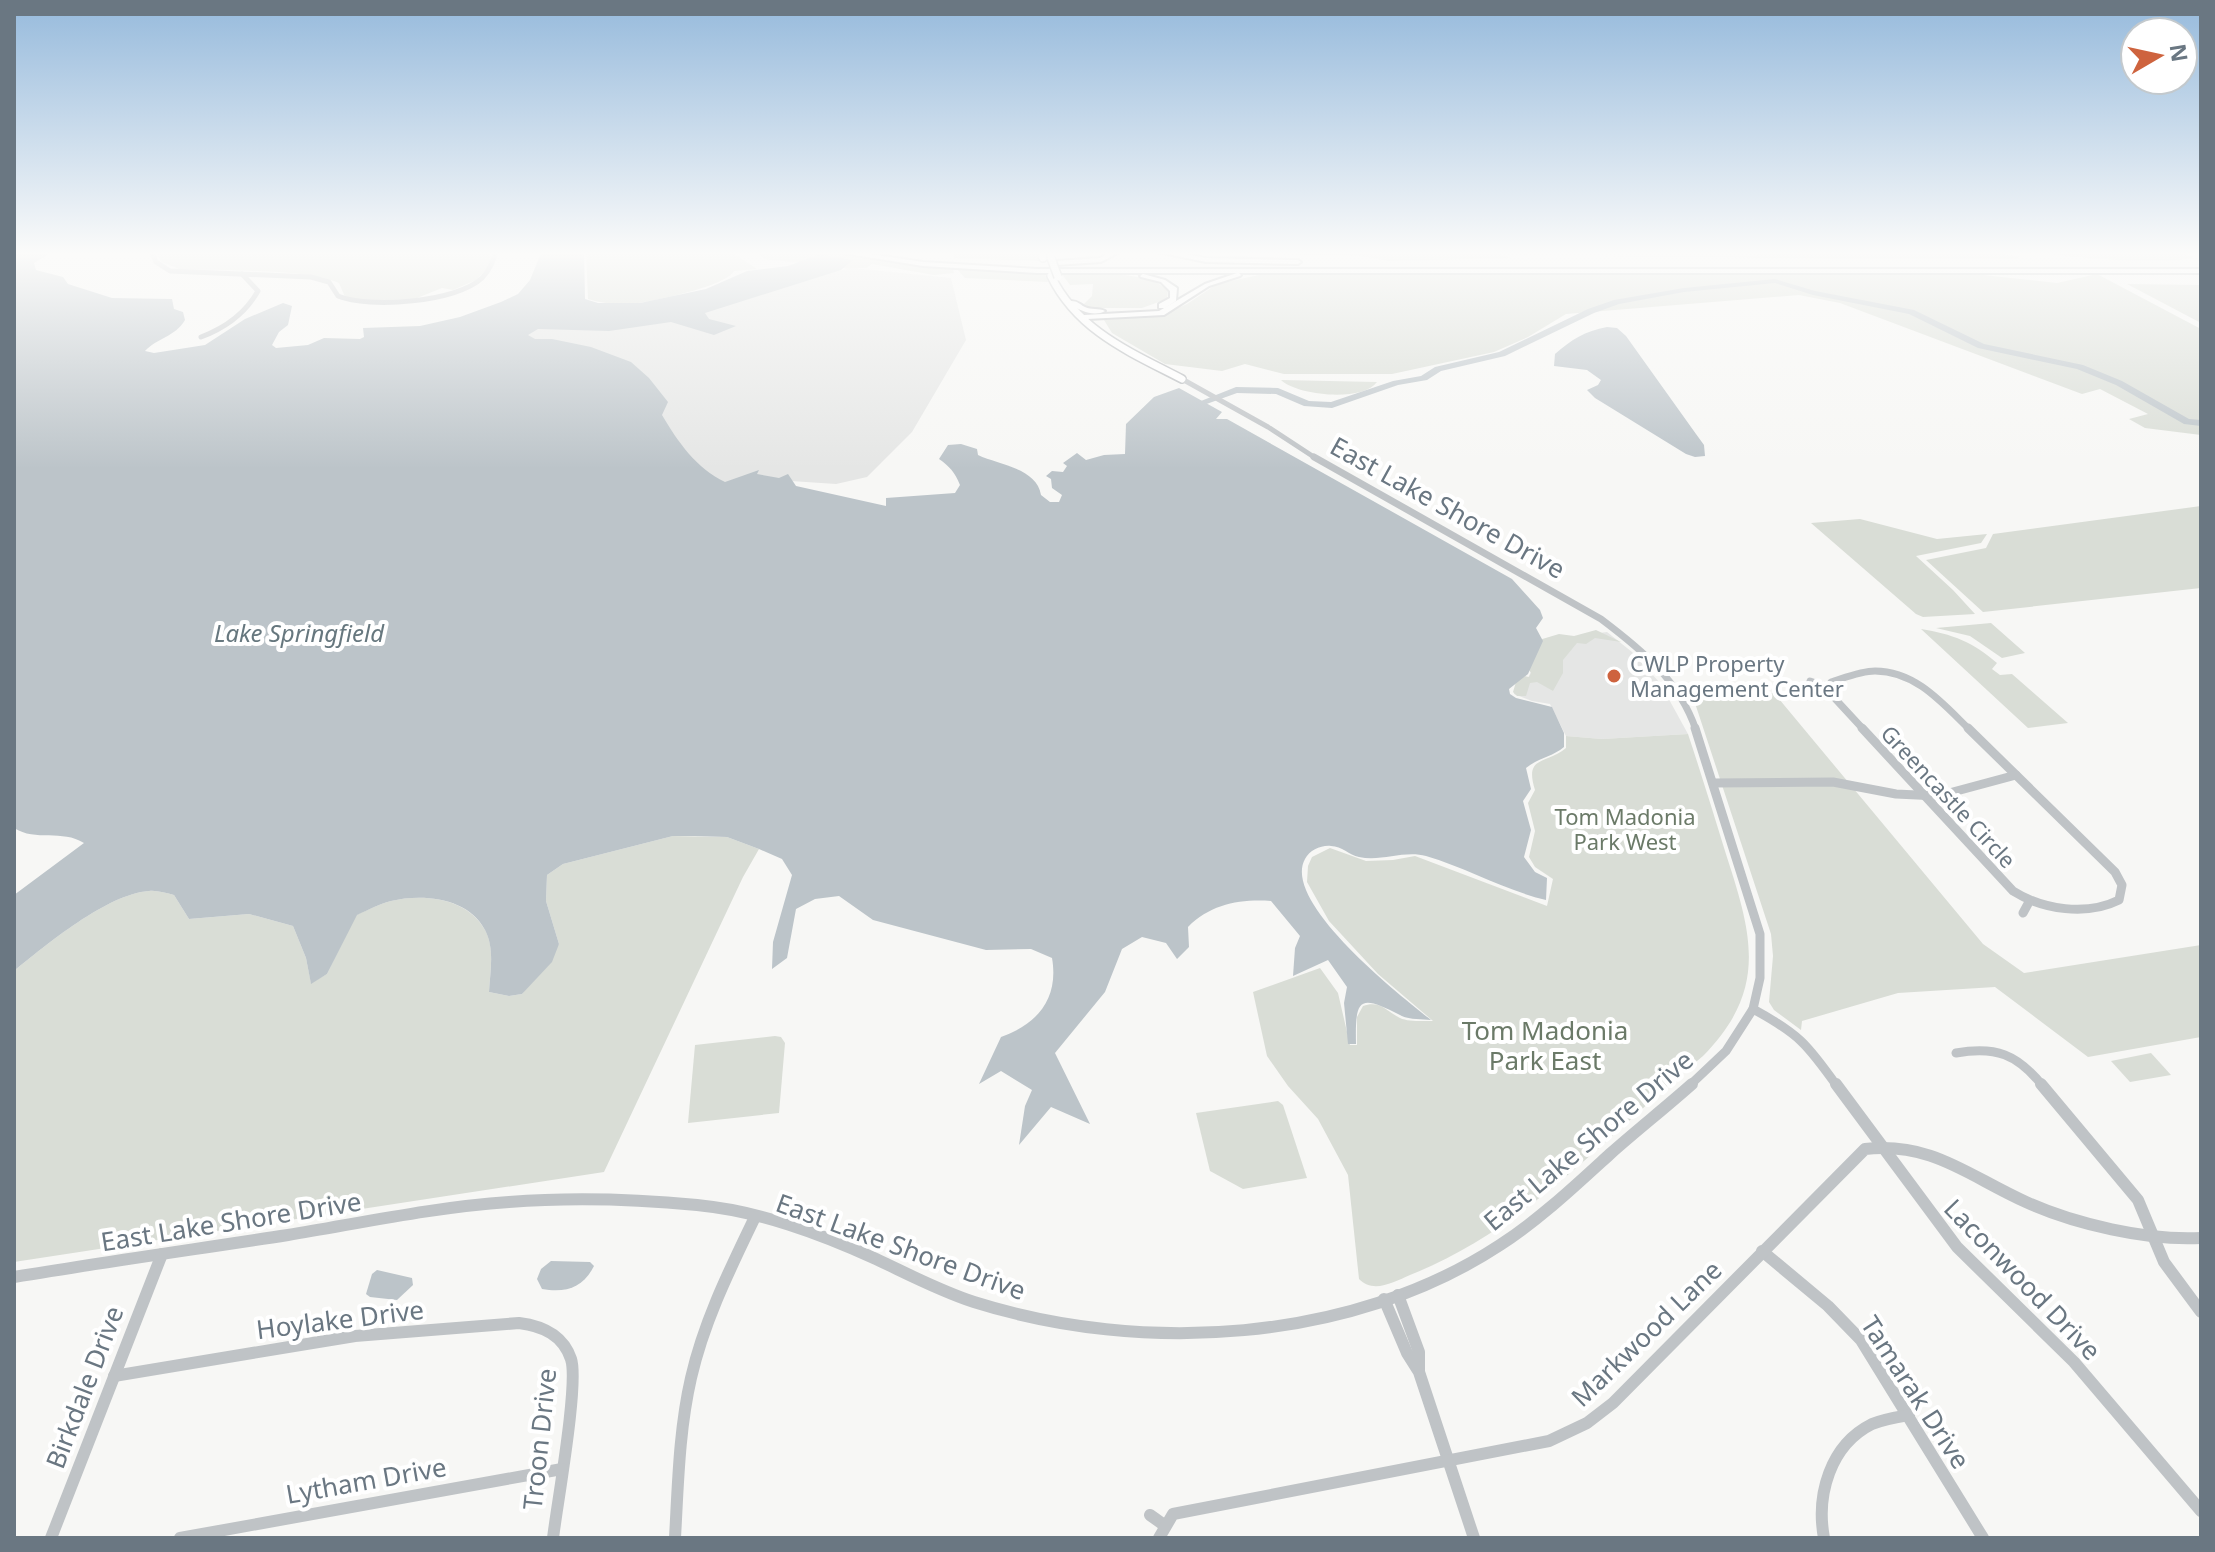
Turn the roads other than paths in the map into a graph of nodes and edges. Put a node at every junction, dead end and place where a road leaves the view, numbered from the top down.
1 (228, 323) edge
2 (1089, 323) edge
3 (201, 337) dead end
4 (1182, 379) joint
5 (1810, 681) dead end
6 (1828, 687) junction
7 (2016, 775) junction
8 (1713, 783) junction
9 (1925, 796) junction
10 (2029, 902) junction
11 (2023, 913) dead end
12 (1753, 1009) junction
13 (1956, 1053) dead end
14 (1883, 1146) junction
15 (755, 1217) junction
16 (2152, 1234) junction
17 (2201, 1238) edge
18 (1762, 1251) junction
19 (162, 1254) junction
20 (14, 1277) edge
21 (1398, 1295) junction
22 (1384, 1299) junction
23 (2201, 1312) edge
24 (566, 1346) joint
25 (1419, 1372) junction
26 (114, 1376) junction
27 (1909, 1415) junction
28 (1449, 1461) junction
29 (562, 1469) junction
30 (2201, 1511) edge
31 (1150, 1515) dead end
32 (1161, 1531) edge
33 (51, 1538) edge
34 (180, 1538) edge
35 (553, 1538) edge
36 (675, 1538) edge
37 (1474, 1538) edge
38 (1824, 1538) edge
39 (1983, 1538) edge

1 - 3 street
2 - 4 main road
4 - 8 street, East Lake Shore Drive
5 - 6 street
6 - 7 street
6 - 9 street, Greencastle Circle
7 - 9 street
7 - 10 street
8 - 9 street
8 - 12 street, East Lake Shore Drive
9 - 10 street, Greencastle Circle
10 - 11 street
12 - 14 street, Laconwood Drive
12 - 21 street, East Lake Shore Drive
13 - 16 street
14 - 16 street
14 - 18 street, Markwood Lane
14 - 30 street, Laconwood Drive
15 - 19 street, East Lake Shore Drive
15 - 22 street, East Lake Shore Drive
15 - 36 street
16 - 17 street
16 - 23 street
18 - 27 street, Tamarak Drive
18 - 28 street, Markwood Lane
19 - 20 street, East Lake Shore Drive
19 - 26 street, Birkdale Drive
21 - 22 street, East Lake Shore Drive
21 - 25 street
22 - 25 street
24 - 26 street, Hoylake Drive
24 - 29 street, Troon Drive
25 - 28 street
26 - 33 street, Birkdale Drive
27 - 38 street
27 - 39 street, Tamarak Drive
28 - 32 street, Markwood Lane
28 - 37 street
29 - 34 street, Lytham Drive
29 - 35 street, Troon Drive
31 - 32 street

